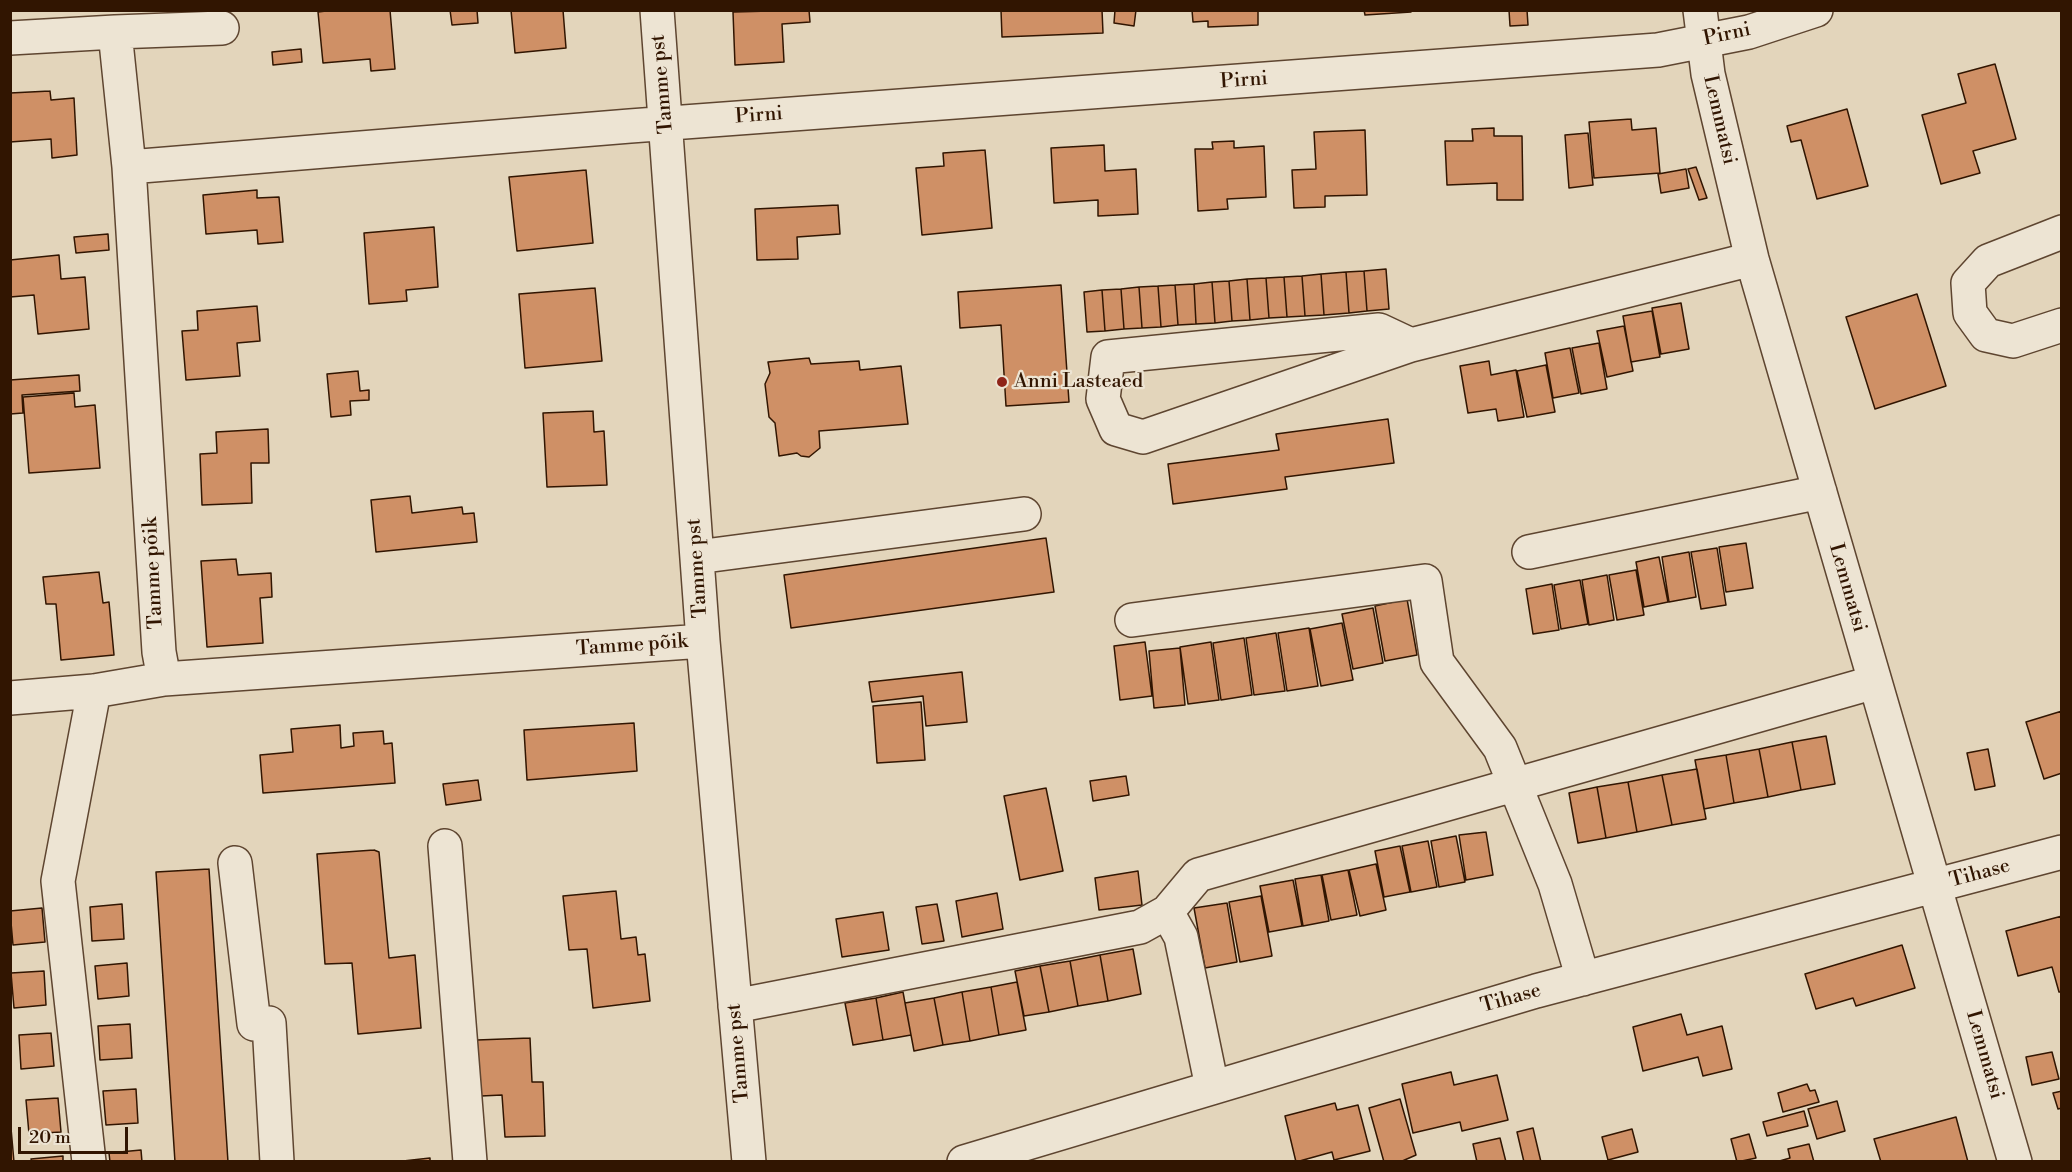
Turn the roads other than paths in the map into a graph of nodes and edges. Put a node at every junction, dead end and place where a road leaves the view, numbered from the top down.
1 (657, 10) edge
2 (1816, 10) edge
3 (178, 20) edge
4 (1702, 26) edge
5 (222, 28) dead end
6 (115, 32) junction
7 (10, 38) edge
8 (667, 123) junction
9 (129, 166) junction
10 (2061, 232) edge
11 (1752, 259) junction
12 (2061, 326) edge
13 (1411, 345) junction
14 (1820, 492) junction
15 (1024, 514) dead end
16 (1529, 552) dead end
17 (697, 557) junction
18 (1131, 620) dead end
19 (703, 641) junction
20 (164, 680) junction
21 (1875, 682) junction
22 (94, 691) junction
23 (10, 698) edge
24 (1515, 786) junction
25 (445, 846) dead end
26 (2061, 852) edge
27 (235, 863) dead end
28 (1934, 886) junction
29 (1167, 912) junction
30 (1583, 979) junction
31 (735, 1006) junction
32 (1212, 1088) junction
33 (89, 1161) edge
34 (277, 1161) edge
35 (470, 1161) edge
36 (749, 1161) edge
37 (964, 1161) edge
38 (2015, 1161) edge

1 - 8 street, Tamme pst
2 - 4 street, Pirni
3 - 5 street
3 - 6 street
4 - 8 street, Pirni
4 - 11 street, Lemmatsi
6 - 7 street
6 - 9 street, Tamme põik
8 - 9 street, Pirni
8 - 17 street, Tamme pst
9 - 20 street, Tamme põik
10 - 12 street
11 - 13 street
11 - 14 street, Lemmatsi
13 - 13 street
14 - 16 street
14 - 21 street, Lemmatsi
15 - 17 street
17 - 19 street, Tamme pst
18 - 24 street
19 - 20 street, Tamme põik
19 - 31 street, Tamme pst
20 - 22 street
21 - 24 street
21 - 28 street, Lemmatsi
22 - 23 street
22 - 33 street
24 - 29 street
24 - 30 street
25 - 35 street
26 - 28 street, Tihase
27 - 34 street
28 - 30 street, Tihase
28 - 38 street, Lemmatsi
29 - 31 street
29 - 32 street
30 - 32 street, Tihase
31 - 36 street, Tamme pst
32 - 37 street, Tihase

